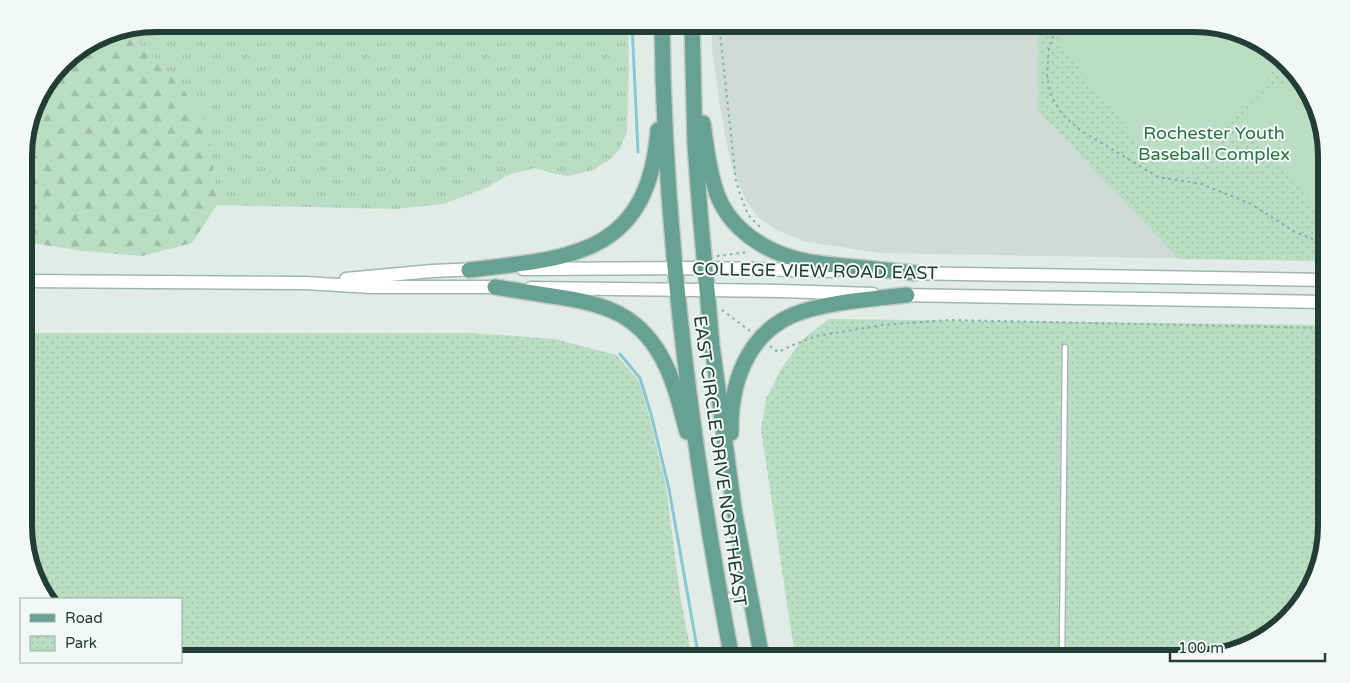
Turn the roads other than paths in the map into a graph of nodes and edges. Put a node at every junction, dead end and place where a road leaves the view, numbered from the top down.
1 (662, 32) edge
2 (692, 32) edge
3 (662, 47) junction
4 (692, 52) junction
5 (675, 268) junction
6 (705, 268) junction
7 (469, 270) junction
8 (915, 273) junction
9 (1318, 280) edge
10 (33, 281) edge
11 (306, 283) junction
12 (495, 288) junction
13 (677, 289) junction
14 (707, 290) junction
15 (907, 295) junction
16 (1318, 302) edge
17 (1065, 348) dead end
18 (700, 479) junction
19 (734, 509) junction
20 (749, 592) junction
21 (720, 598) junction
22 (730, 650) edge
23 (760, 650) edge
24 (1062, 650) edge

1 - 3 main road
2 - 4 main road
3 - 5 main road, EAST CIRCLE DRIVE NORTHEAST
3 - 7 main road
4 - 6 main road, EAST CIRCLE DRIVE NORTHEAST
4 - 8 main road
5 - 6 main road, COLLEGE VIEW ROAD EAST
5 - 7 main road, COLLEGE VIEW ROAD EAST
5 - 13 main road, EAST CIRCLE DRIVE NORTHEAST
6 - 8 main road, COLLEGE VIEW ROAD EAST
6 - 14 main road, EAST CIRCLE DRIVE NORTHEAST
7 - 11 main road, COLLEGE VIEW ROAD EAST
8 - 9 main road, COLLEGE VIEW ROAD EAST
10 - 11 main road, COLLEGE VIEW ROAD EAST
11 - 12 main road, COLLEGE VIEW ROAD EAST
12 - 13 main road, COLLEGE VIEW ROAD EAST
12 - 18 main road
13 - 14 main road, COLLEGE VIEW ROAD EAST
13 - 18 main road, EAST CIRCLE DRIVE NORTHEAST
14 - 15 main road, COLLEGE VIEW ROAD EAST
14 - 19 main road, EAST CIRCLE DRIVE NORTHEAST
15 - 16 main road, COLLEGE VIEW ROAD EAST
15 - 19 main road
17 - 24 lane
18 - 21 main road, EAST CIRCLE DRIVE NORTHEAST
19 - 20 main road, EAST CIRCLE DRIVE NORTHEAST
20 - 21 lane
20 - 23 main road, EAST CIRCLE DRIVE NORTHEAST
21 - 22 main road, EAST CIRCLE DRIVE NORTHEAST

